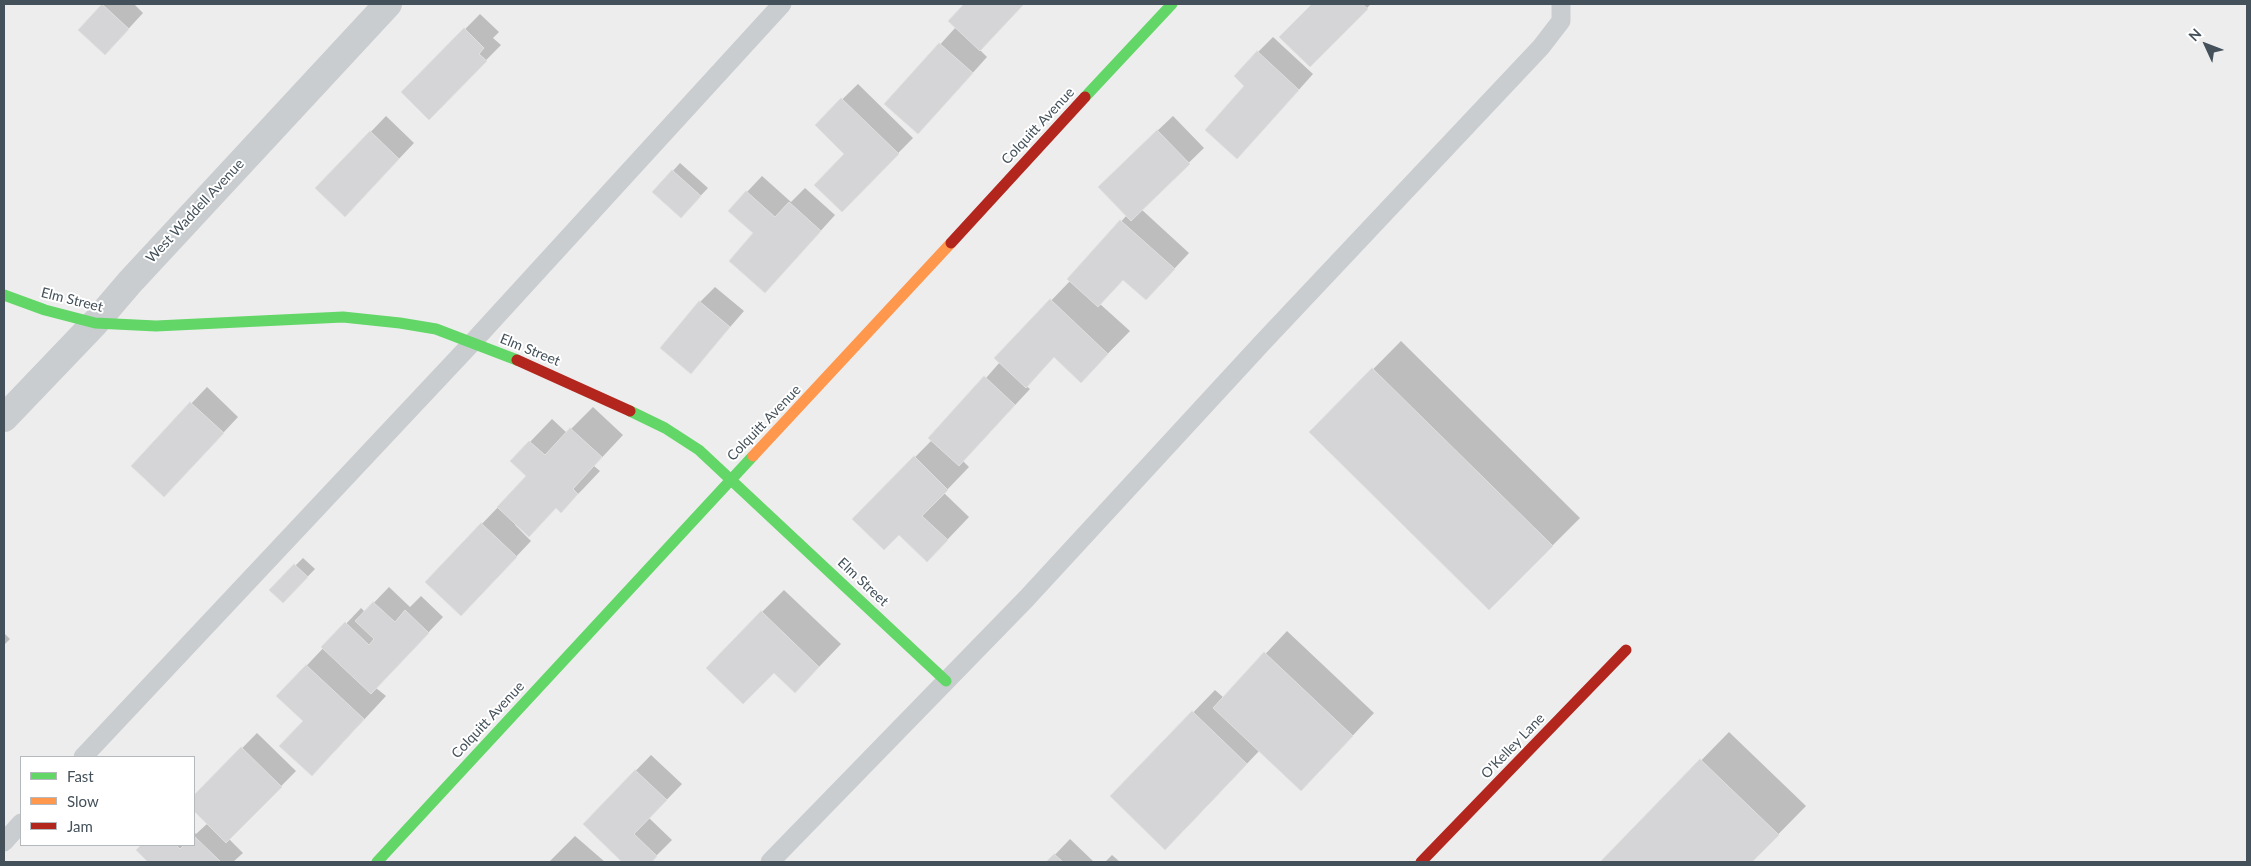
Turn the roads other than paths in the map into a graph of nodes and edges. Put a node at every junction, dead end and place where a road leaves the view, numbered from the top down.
1 (388, 4) edge
2 (782, 4) edge
3 (1172, 4) edge
4 (1562, 4) edge
5 (4, 295) edge
6 (95, 323) junction
7 (471, 344) junction
8 (4, 418) edge
9 (730, 479) junction
10 (1626, 650) dead end
11 (946, 681) junction
12 (84, 756) edge
13 (20, 824) edge
14 (4, 842) edge
15 (376, 862) edge
16 (770, 862) edge
17 (1421, 862) edge

1 - 6 street, West Waddell Avenue
2 - 7 lane
3 - 9 street, Colquitt Avenue
4 - 11 lane
5 - 6 street, Elm Street
6 - 7 street, Elm Street
6 - 8 street, West Waddell Avenue
7 - 9 street, Elm Street
7 - 12 lane
9 - 11 street, Elm Street
9 - 15 street, Colquitt Avenue
10 - 17 street, O'Kelley Lane
11 - 16 lane
13 - 14 lane

